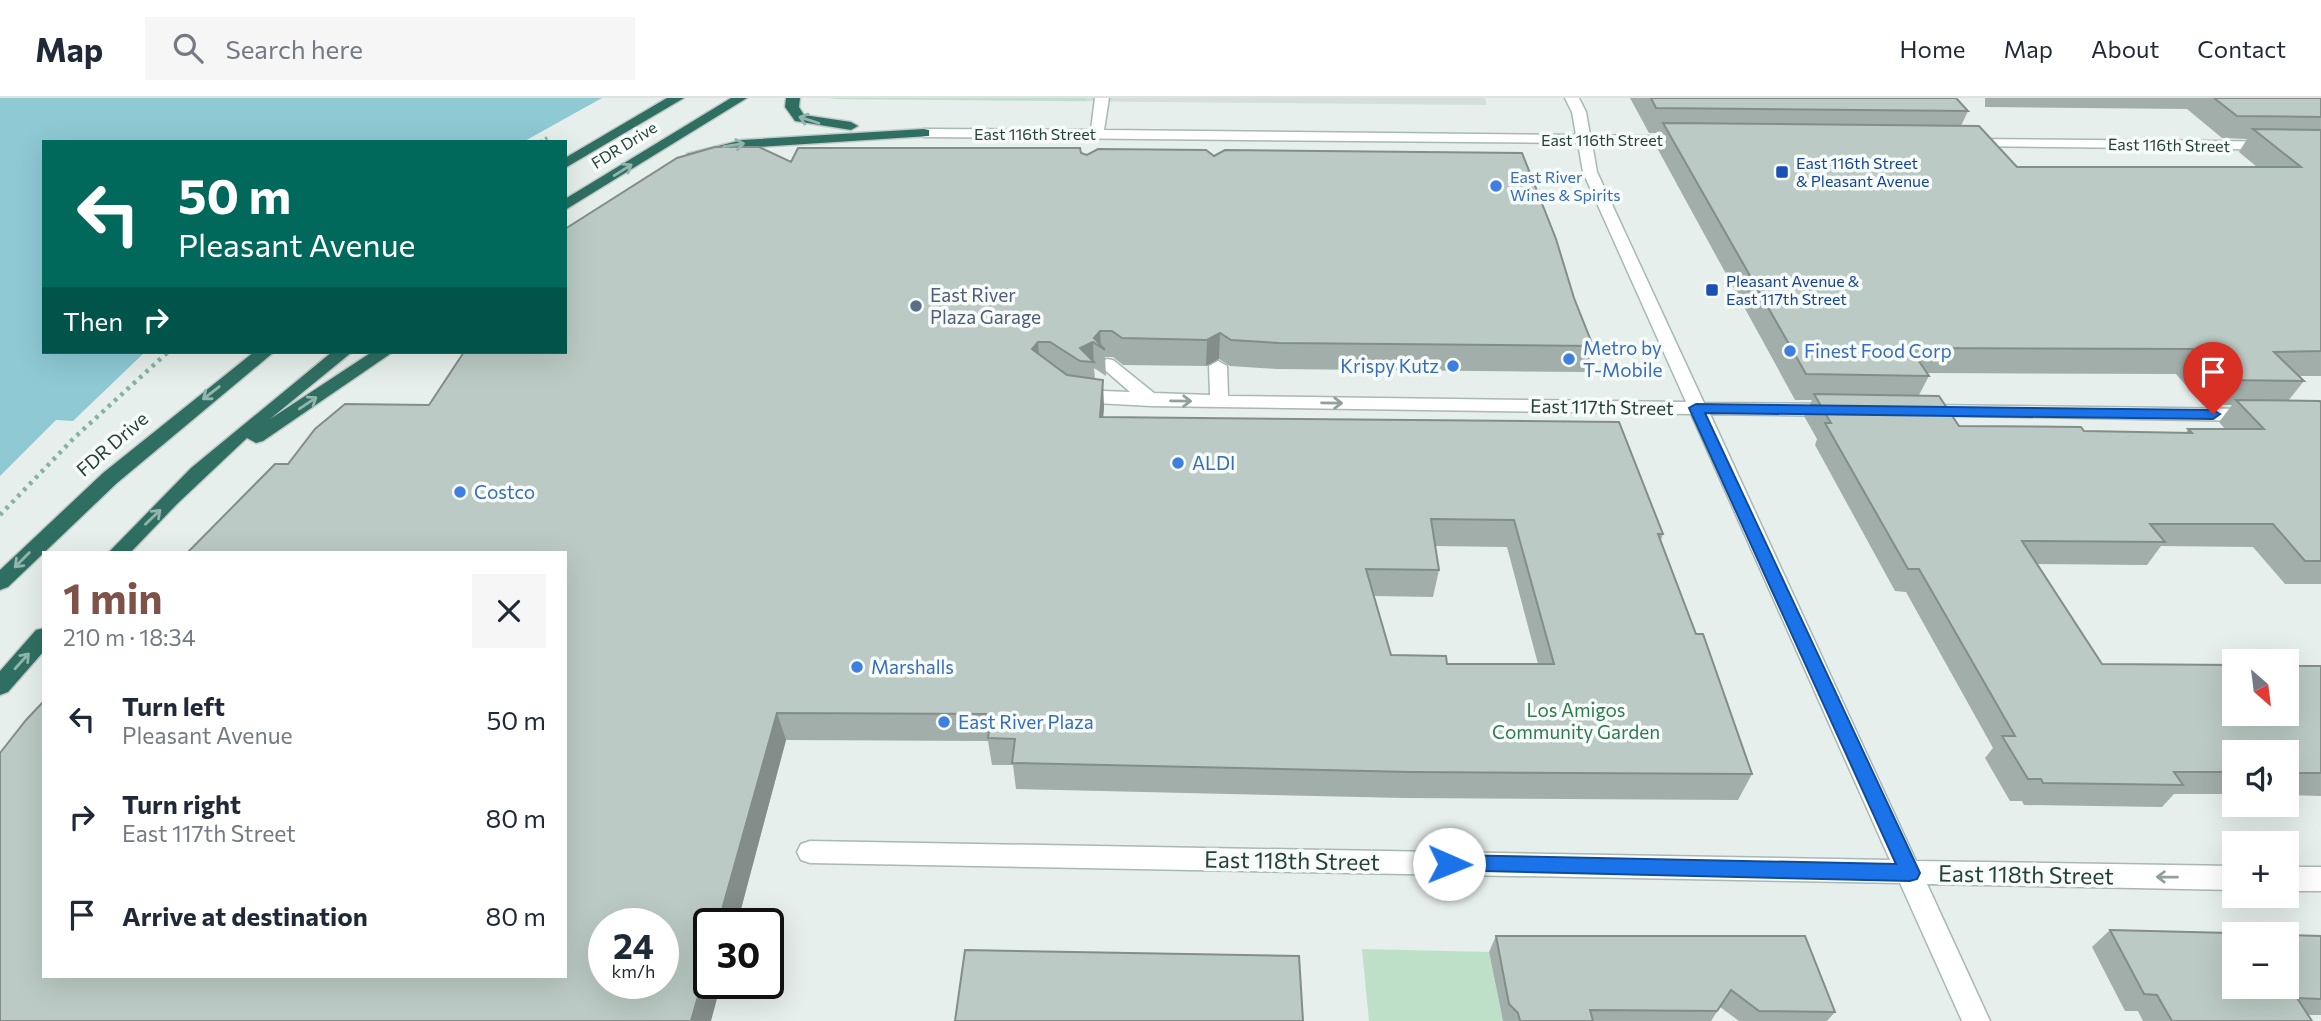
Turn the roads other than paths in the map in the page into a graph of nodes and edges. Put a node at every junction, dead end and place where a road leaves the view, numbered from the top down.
1 (677, 98) edge
2 (740, 98) edge
3 (793, 98) edge
4 (1102, 98) edge
5 (1573, 98) edge
6 (927, 133) junction
7 (1097, 134) junction
8 (1583, 139) junction
9 (1695, 140) edge
10 (1944, 142) edge
11 (2321, 146) edge
12 (1040, 150) edge
13 (680, 160) edge
14 (567, 163) edge
15 (567, 205) edge
16 (263, 354) edge
17 (340, 354) edge
18 (381, 354) edge
19 (1218, 366) edge
20 (1064, 381) edge
21 (1122, 399) junction
22 (1151, 400) junction
23 (1219, 401) junction
24 (1696, 408) junction
25 (1850, 410) edge
26 (1905, 411) edge
27 (2266, 415) edge
28 (190, 481) junction
29 (120, 551) edge
30 (0, 582) edge
31 (42, 638) edge
32 (0, 686) edge
33 (810, 852) dead end
34 (1910, 873) junction
35 (2222, 878) edge
36 (2299, 879) edge
37 (2321, 879) edge
38 (1976, 1021) edge

1 - 14 highway, FDR Drive
15 -> 2 highway, FDR Drive
6 -> 3 highway
4 - 7 street
5 - 8 street
6 - 7 street, East 116th Street
6 - 12 street
13 -> 6 highway
7 - 8 street, East 116th Street
8 - 9 street, East 116th Street
8 - 24 street
10 - 11 street, East 116th Street
16 -> 30 highway, FDR Drive
17 - 28 highway
28 -> 18 highway
19 - 23 street
20 - 21 street, East 117th Street
21 - 22 street, East 117th Street
21 - 22 street
22 -> 23 street, East 117th Street
23 -> 24 street, East 117th Street
24 - 25 street, East 117th Street
24 - 34 street
26 - 27 street
29 -> 28 highway
32 -> 31 highway
33 - 34 street, East 118th Street
35 -> 34 street, East 118th Street
34 - 38 street
36 - 37 street

